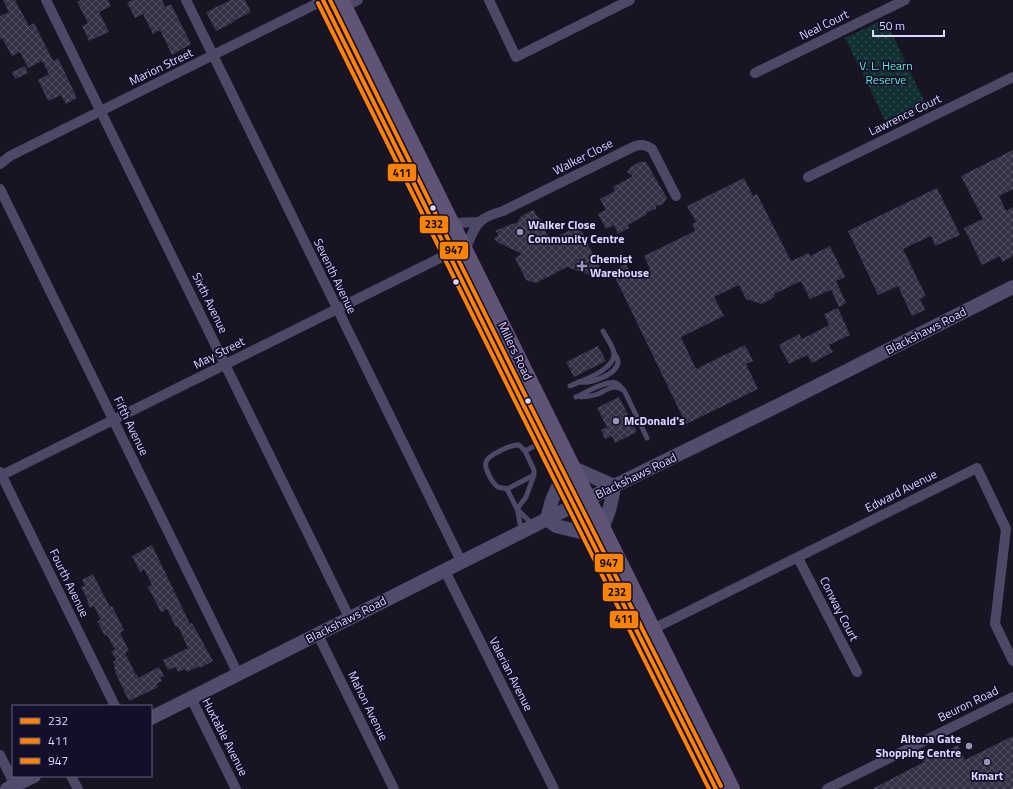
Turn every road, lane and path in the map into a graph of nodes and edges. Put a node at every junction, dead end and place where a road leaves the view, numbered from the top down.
1 (46, 0) edge
2 (186, 0) edge
3 (324, 0) edge
4 (489, 0) edge
5 (630, 0) edge
6 (905, 0) edge
7 (348, 2) edge
8 (213, 55) junction
9 (755, 73) dead end
10 (1013, 77) edge
11 (101, 111) junction
12 (10, 156) junction
13 (0, 159) edge
14 (0, 164) edge
15 (808, 177) dead end
16 (0, 189) edge
17 (676, 196) dead end
18 (478, 222) junction
19 (452, 223) junction
20 (463, 245) junction
21 (449, 253) junction
22 (1013, 288) edge
23 (337, 308) junction
24 (602, 331) dead end
25 (225, 364) junction
26 (570, 386) dead end
27 (576, 397) dead end
28 (113, 420) junction
29 (647, 438) dead end
30 (542, 442) junction
31 (525, 451) junction
32 (573, 468) junction
33 (0, 474) edge
34 (534, 475) junction
35 (561, 480) junction
36 (614, 486) junction
37 (507, 489) junction
38 (581, 503) junction
39 (518, 509) junction
40 (547, 519) junction
41 (528, 529) junction
42 (595, 531) junction
43 (798, 558) junction
44 (462, 562) junction
45 (445, 571) junction
46 (350, 618) junction
47 (653, 629) junction
48 (318, 635) junction
49 (1013, 661) edge
50 (857, 672) dead end
51 (238, 674) junction
52 (1013, 697) edge
53 (191, 698) junction
54 (115, 705) edge
55 (152, 718) edge
56 (0, 755) edge
57 (32, 777) edge
58 (72, 777) edge
59 (11, 787) edge
60 (78, 789) edge
61 (236, 789) edge
62 (394, 789) edge
63 (554, 789) edge
64 (716, 789) edge
65 (732, 789) edge
66 (827, 789) edge

1 - 11 street, Sixth Avenue
2 - 8 street, Seventh Avenue
3 - 8 street, Marion Street
3 - 21 main road, Millers Road
4 - 5 street
6 - 9 street, Neal Court
7 - 19 main road, Millers Road
8 - 11 street, Marion Street
8 - 23 street, Seventh Avenue
10 - 15 street, Lawrence Court
11 - 12 street, Marion Street
11 - 25 street, Sixth Avenue
12 - 13 street, Marion Street
12 - 14 street, Marion Street
16 - 28 street, Fifth Avenue
17 - 18 street, Walker Close
18 - 19 street, Walker Close
18 - 20 street
19 - 20 main road, Millers Road
20 - 21 street, May Street
20 - 32 main road, Millers Road
21 - 23 street, May Street
21 - 30 main road, Millers Road
22 - 36 main road, Blackshaws Road
23 - 25 street, May Street
23 - 44 street, Seventh Avenue
24 - 26 lane
25 - 28 street, May Street
25 - 46 street, Sixth Avenue
27 - 29 lane
28 - 33 street, May Street
28 - 51 street, Fifth Avenue
30 - 31 lane
30 - 35 main road, Millers Road
31 - 34 lane
31 - 37 lane
32 - 36 main road
32 - 38 main road, Millers Road
33 - 54 street, Fourth Avenue
34 - 37 lane
34 - 39 lane
35 - 38 main road, Millers Road
35 - 40 main road
36 - 38 main road, Blackshaws Road
36 - 42 main road
37 - 39 lane
38 - 40 main road, Blackshaws Road
38 - 42 main road, Millers Road
39 - 41 lane
39 - 41 lane
40 - 41 main road, Blackshaws Road
40 - 42 main road
41 - 44 main road, Blackshaws Road
42 - 47 main road, Millers Road
42 - 64 main road, Millers Road
43 - 47 street, Edward Avenue
43 - 49 street, Edward Avenue
43 - 50 street, Conway Court
44 - 45 main road, Blackshaws Road
45 - 46 main road, Blackshaws Road
45 - 63 street, Valerian Avenue
46 - 48 main road, Blackshaws Road
47 - 65 main road, Millers Road
48 - 51 main road, Blackshaws Road
48 - 62 street, Mahon Avenue
51 - 53 main road, Blackshaws Road
52 - 66 street, Beuron Road
53 - 55 main road, Blackshaws Road
53 - 61 street, Huxtable Avenue
56 - 59 street
57 - 59 main road
58 - 60 street

